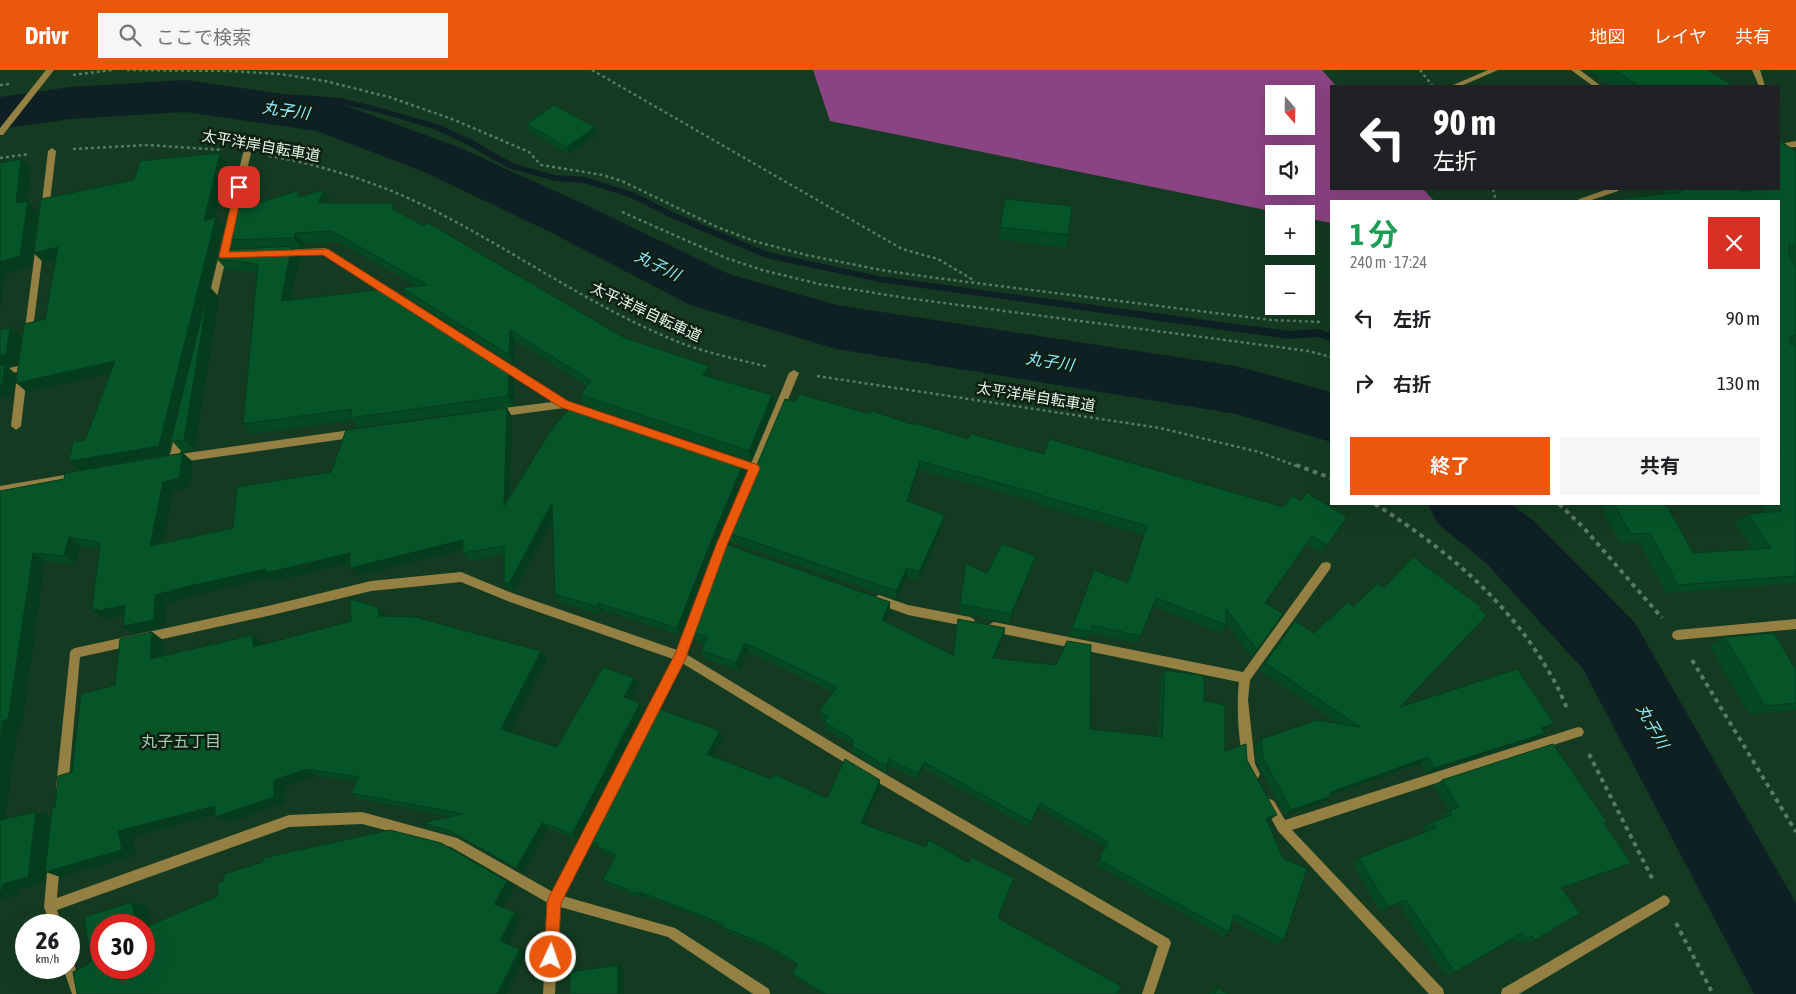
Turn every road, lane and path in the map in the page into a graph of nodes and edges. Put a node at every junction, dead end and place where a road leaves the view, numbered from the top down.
1 (50, 70) edge
2 (126, 70) edge
3 (592, 70) edge
4 (1420, 70) edge
5 (1494, 70) edge
6 (1575, 70) edge
7 (1756, 70) edge
8 (1431, 85) edge
9 (1457, 85) edge
10 (1596, 85) edge
11 (1762, 85) edge
12 (0, 133) edge
13 (1780, 143) edge
14 (1796, 144) edge
15 (52, 151) junction
16 (247, 152) junction
17 (0, 158) edge
18 (1612, 190) edge
19 (1585, 200) edge
20 (622, 212) dead end
21 (43, 220) edge
22 (42, 230) edge
23 (270, 254) edge
24 (977, 283) junction
25 (209, 314) edge
26 (1321, 322) dead end
27 (26, 348) edge
28 (1330, 357) edge
29 (0, 373) edge
30 (794, 373) junction
31 (564, 404) junction
32 (591, 413) edge
33 (486, 415) edge
34 (183, 420) edge
35 (16, 426) dead end
36 (369, 431) edge
37 (87, 475) edge
38 (1330, 478) edge
39 (0, 490) edge
40 (1560, 505) edge
41 (1326, 566) dead end
42 (871, 597) edge
43 (1796, 624) edge
44 (1677, 634) junction
45 (680, 656) junction
46 (1245, 678) junction
47 (644, 726) edge
48 (1578, 732) dead end
49 (60, 799) edge
50 (596, 822) edge
51 (1282, 827) junction
52 (1796, 832) edge
53 (56, 848) edge
54 (555, 900) junction
55 (1664, 901) dead end
56 (50, 907) junction
57 (52, 914) edge
58 (73, 979) edge
59 (78, 994) edge
60 (549, 994) edge
61 (764, 994) edge
62 (1148, 994) edge
63 (1438, 994) edge
64 (1507, 994) edge

1 - 12 street
2 - 24 path
3 - 24 path
4 - 8 path
5 - 9 street
6 - 10 street
7 - 11 street
13 - 14 street
15 - 16 path, 太平洋岸自転車道
15 - 17 path, 太平洋岸自転車道
15 - 21 street
16 - 25 street
16 - 30 path, 太平洋岸自転車道
18 - 19 street
20 - 28 path
22 - 27 street
23 - 31 street
24 - 26 path
29 - 35 street
30 - 38 path, 太平洋岸自転車道
30 - 45 street
31 - 32 street
31 - 33 street
34 - 36 street
37 - 39 street
40 - 44 path
41 - 46 street
42 - 46 street
43 - 44 street
44 - 52 path
45 - 47 street
45 - 49 street
45 - 62 street
46 - 51 street
48 - 51 street
50 - 54 street
51 - 63 street
53 - 56 street
54 - 56 street
54 - 60 street
54 - 61 street
55 - 64 street
56 - 57 street
58 - 59 street

